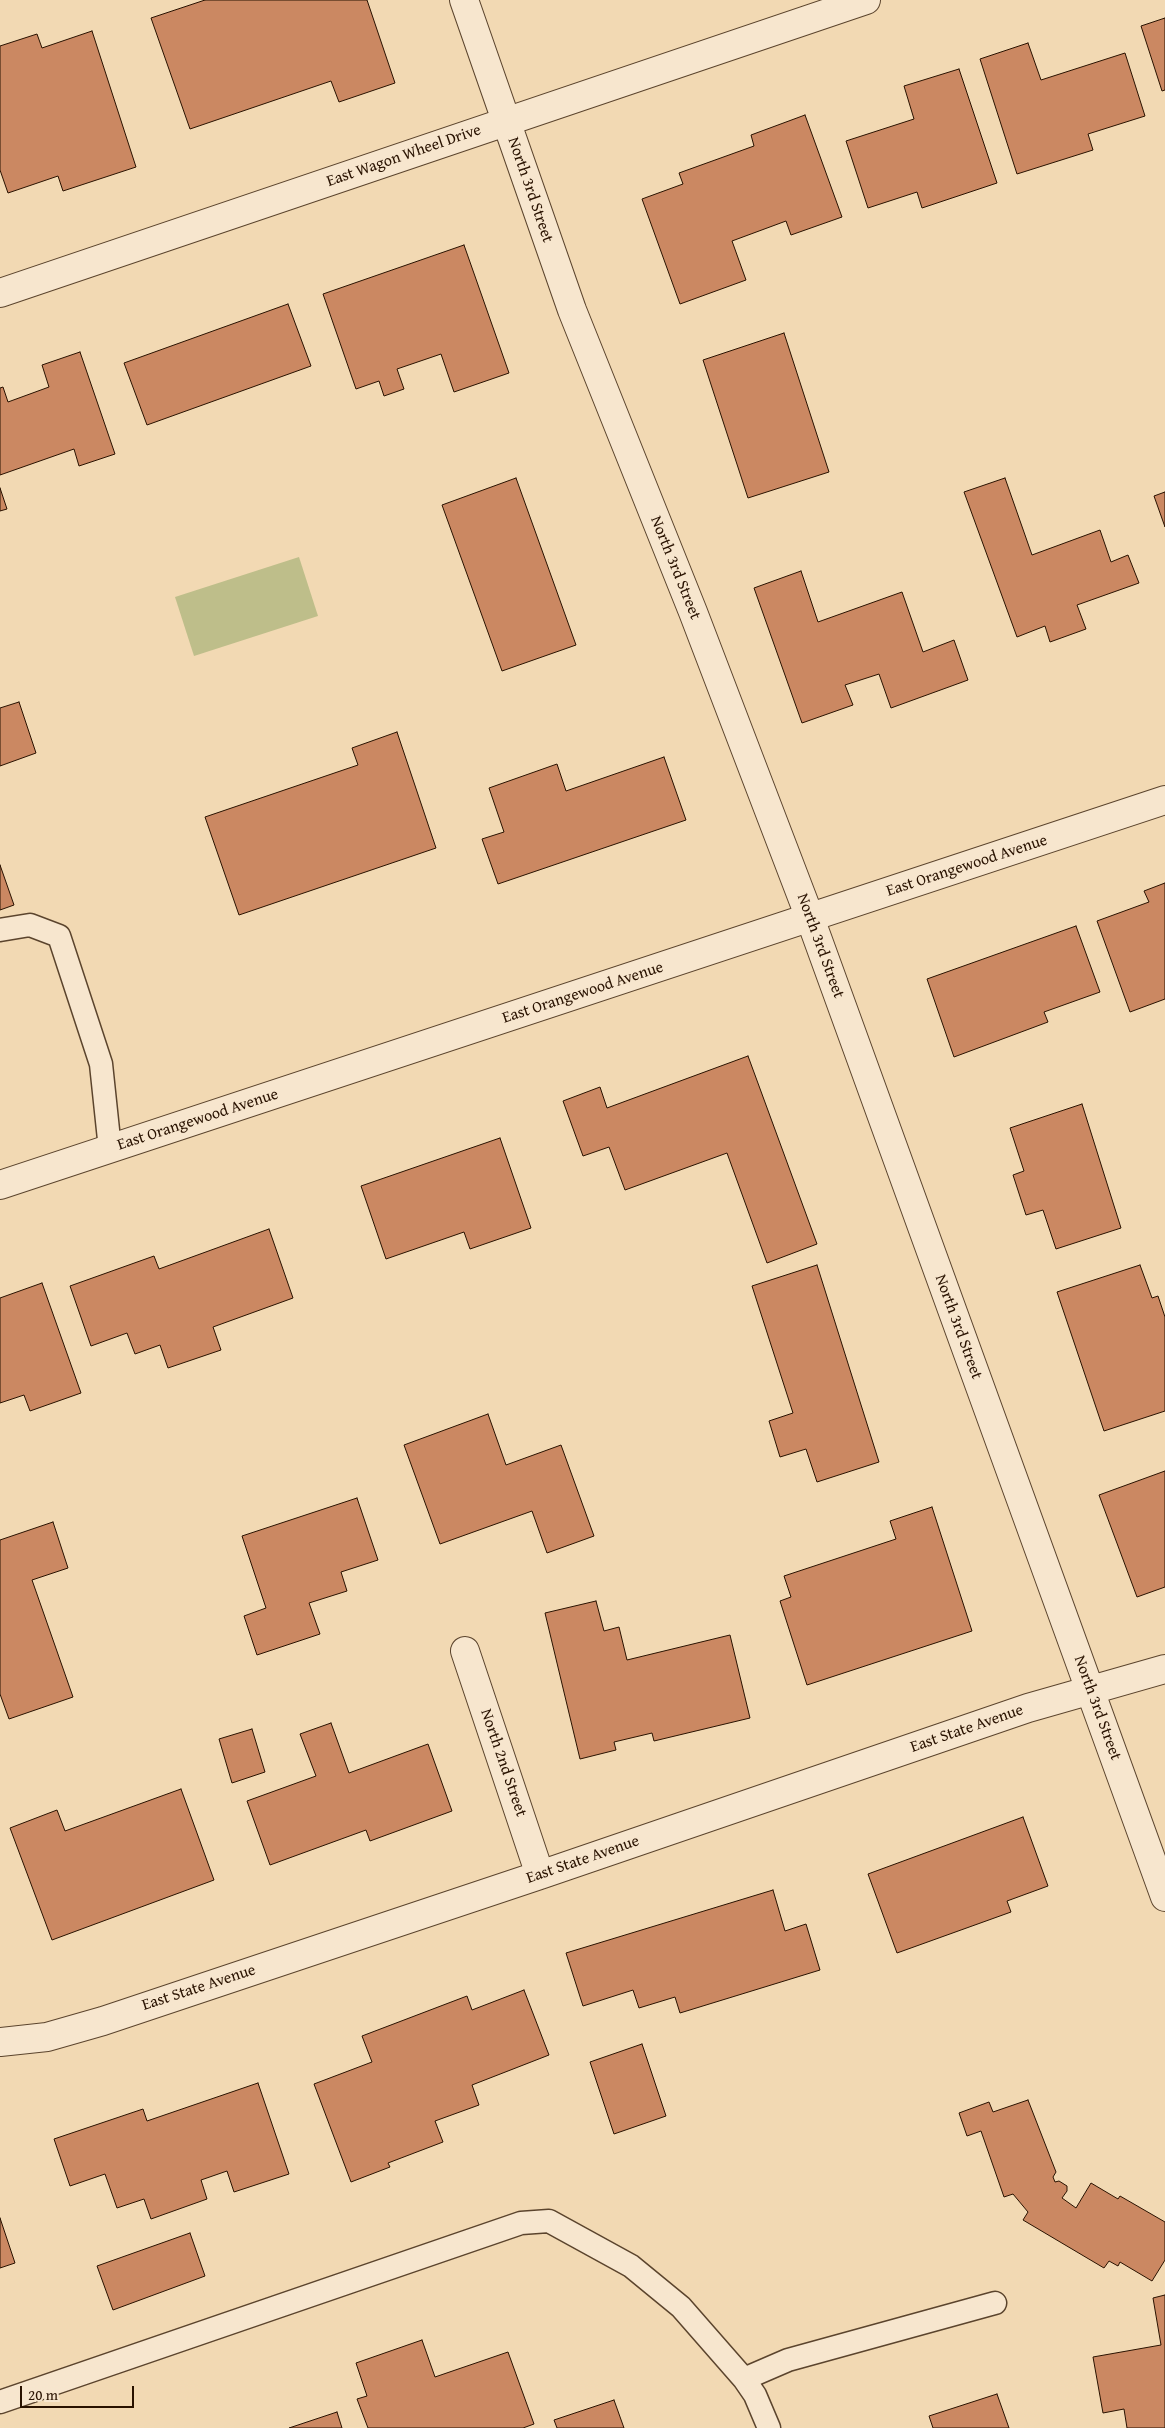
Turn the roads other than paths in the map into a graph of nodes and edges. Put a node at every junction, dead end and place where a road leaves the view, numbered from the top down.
1 (464, 0) edge
2 (866, 0) edge
3 (506, 122) junction
4 (0, 292) edge
5 (1165, 800) edge
6 (810, 918) junction
7 (0, 930) edge
8 (110, 1149) junction
9 (0, 1186) edge
10 (465, 1651) dead end
11 (1165, 1669) edge
12 (1091, 1690) junction
13 (540, 1875) junction
14 (1165, 1897) edge
15 (1, 2039) edge
16 (995, 2303) dead end
17 (744, 2379) junction
18 (0, 2402) edge
19 (769, 2428) edge

1 - 3 street, North 3rd Street
2 - 3 street, East Wagon Wheel Drive
3 - 4 street, East Wagon Wheel Drive
3 - 6 street, North 3rd Street
5 - 6 street, East Orangewood Avenue
6 - 8 street, East Orangewood Avenue
6 - 12 street, North 3rd Street
7 - 8 lane
8 - 9 street, East Orangewood Avenue
10 - 13 street, North 2nd Street
11 - 12 street, East State Avenue
12 - 13 street, East State Avenue
12 - 14 street, North 3rd Street
13 - 15 street, East State Avenue
16 - 17 lane
17 - 18 lane
17 - 19 lane

